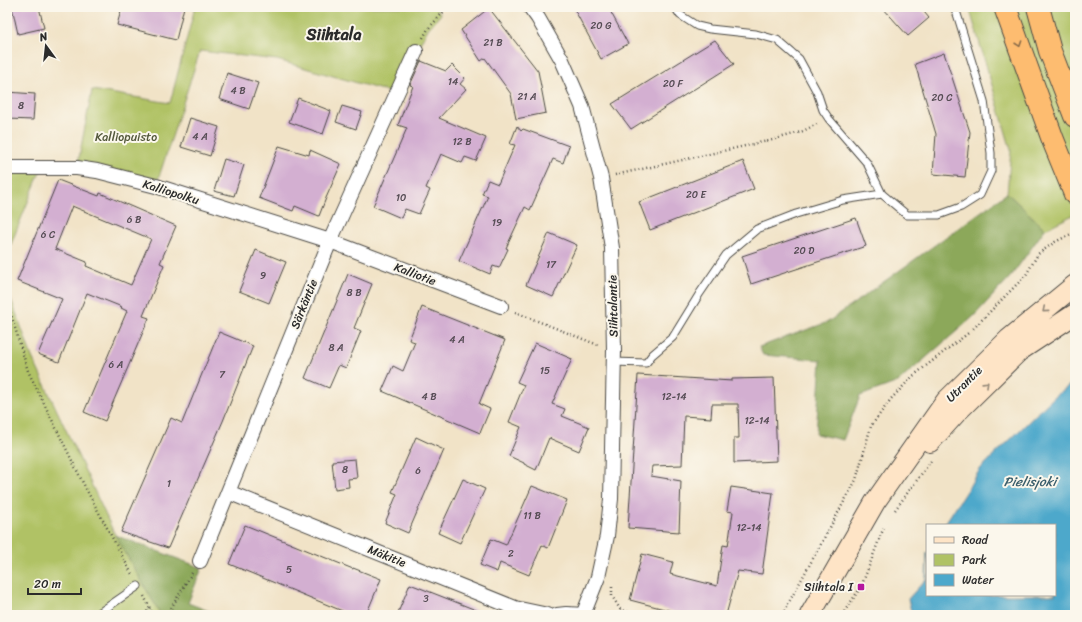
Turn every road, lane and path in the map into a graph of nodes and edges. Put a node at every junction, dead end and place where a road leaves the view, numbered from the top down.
1 (448, 7) edge
2 (530, 7) edge
3 (675, 7) edge
4 (953, 7) edge
5 (1005, 7) edge
6 (1038, 7) edge
7 (416, 51) joint
8 (1075, 116) edge
9 (829, 119) junction
10 (7, 168) edge
11 (601, 178) junction
12 (882, 194) junction
13 (1075, 194) edge
14 (1075, 232) edge
15 (330, 241) junction
16 (1075, 285) edge
17 (7, 302) edge
18 (501, 306) joint
19 (1075, 314) edge
20 (613, 356) junction
21 (933, 459) dead end
22 (228, 492) junction
23 (875, 502) junction
24 (891, 515) dead end
25 (886, 522) dead end
26 (200, 561) joint
27 (598, 577) junction
28 (138, 586) junction
29 (150, 607) junction
30 (169, 612) junction
31 (96, 615) edge
32 (145, 615) edge
33 (153, 615) edge
34 (166, 615) edge
35 (173, 615) edge
36 (548, 615) edge
37 (558, 615) edge
38 (584, 615) edge
39 (636, 615) edge
40 (782, 615) edge
41 (810, 615) edge
42 (842, 615) edge

1 - 7 path
2 - 11 street, Siihtalantie
3 - 9 lane
4 - 12 lane
5 -> 13 highway
6 - 8 highway
7 - 15 street, Särkäntie
9 - 11 path
9 - 12 lane
10 - 15 street, Kalliopolku
11 - 20 street, Siihtalantie
12 - 20 lane
14 - 40 path
15 - 18 street, Kalliotie
15 - 22 street, Särkäntie
16 -> 23 main road, Utrantie
17 - 28 path
18 - 20 path
23 -> 19 main road, Utrantie
20 - 27 street, Siihtalantie
21 - 24 path
22 - 26 street, Särkäntie
22 - 36 street, Mäkitie
23 - 41 main road, Utrantie
25 - 42 path
26 - 30 path
27 - 38 street, Siihtalantie
27 - 39 path
28 - 29 path
28 - 31 lane
29 - 32 path
29 - 33 path
30 - 34 path
30 - 35 path
37 - 38 street

